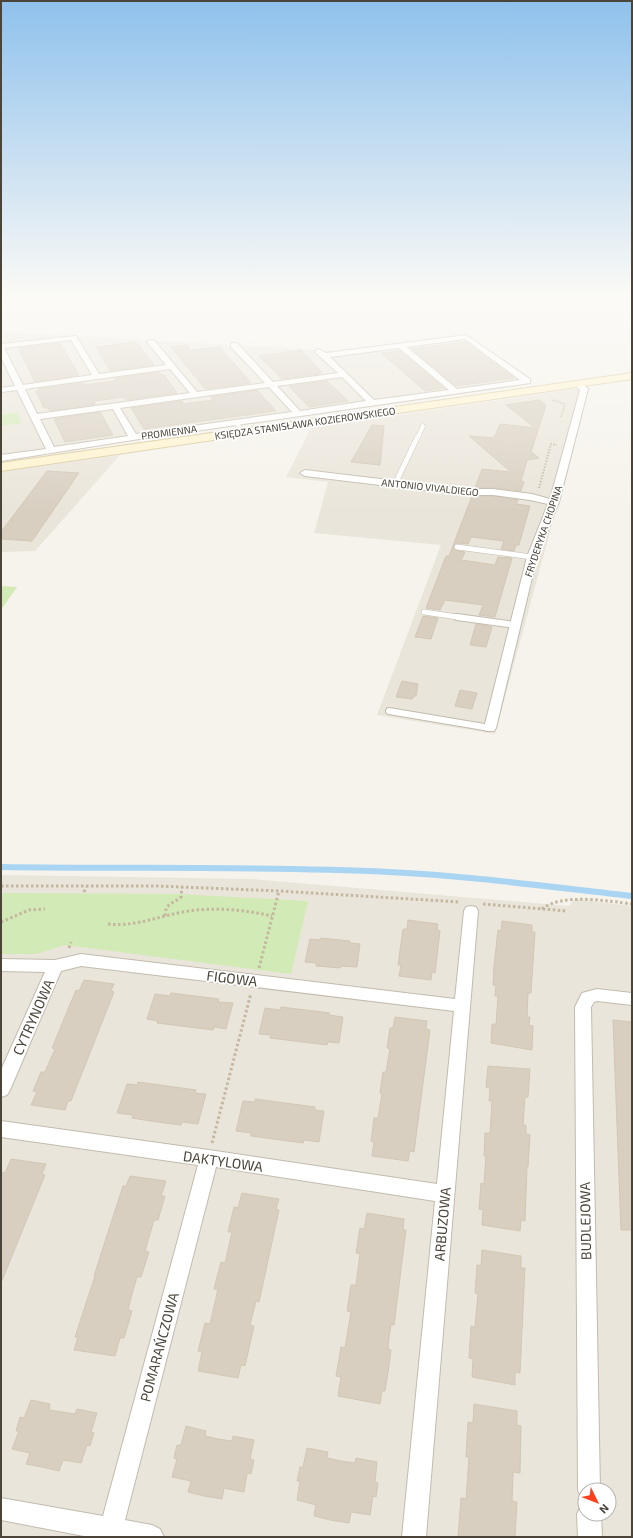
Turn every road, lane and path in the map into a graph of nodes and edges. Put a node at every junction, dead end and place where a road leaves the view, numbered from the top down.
1 (10, 367) edge
2 (91, 367) edge
3 (171, 367) joint
4 (254, 367) edge
5 (335, 367) edge
6 (426, 367) edge
7 (507, 367) edge
8 (343, 375) junction
9 (632, 376) edge
10 (97, 377) junction
11 (578, 384) junction
12 (270, 385) junction
13 (20, 388) junction
14 (1, 390) edge
15 (455, 391) junction
16 (195, 395) junction
17 (547, 397) dead end
18 (372, 403) junction
19 (115, 406) junction
20 (298, 414) junction
21 (34, 417) junction
22 (561, 417) dead end
23 (423, 426) dead end
24 (240, 427) junction
25 (133, 436) junction
26 (569, 446) junction
27 (51, 450) junction
28 (1, 458) edge
29 (1, 467) edge
30 (304, 473) dead end
31 (395, 484) junction
32 (536, 499) junction
33 (554, 502) junction
34 (457, 547) dead end
35 (532, 557) junction
36 (424, 612) dead end
37 (515, 625) junction
38 (389, 711) dead end
39 (490, 728) joint
40 (1, 886) edge
41 (86, 886) junction
42 (182, 887) junction
43 (279, 891) junction
44 (84, 892) dead end
45 (632, 904) edge
46 (473, 906) junction
47 (45, 909) dead end
48 (541, 909) junction
49 (567, 911) dead end
50 (166, 916) junction
51 (272, 916) junction
52 (1, 922) edge
53 (108, 924) dead end
54 (71, 942) dead end
55 (69, 948) dead end
56 (1, 965) edge
57 (56, 966) junction
58 (258, 971) dead end
59 (252, 989) dead end
60 (632, 999) edge
61 (462, 1006) junction
62 (1, 1090) edge
63 (1, 1129) edge
64 (210, 1153) junction
65 (445, 1194) junction
66 (589, 1482) edge
67 (1, 1509) edge
68 (589, 1522) edge
69 (110, 1534) edge
70 (152, 1537) edge
71 (414, 1537) edge
72 (590, 1537) edge

1 - 13 street
2 - 10 street
3 - 10 street
3 - 16 street
4 - 12 street
5 - 8 street
6 - 15 street
7 - 15 street, PROMIENNA
8 - 12 street
8 - 18 street
9 - 11 street, KSIĘDZA STANISŁAWA KOZIEROWSKIEGO
10 - 13 street
11 - 24 street, KSIĘDZA STANISŁAWA KOZIEROWSKIEGO
11 - 26 street, FRYDERYKA CHOPINA
12 - 16 street
12 - 20 street
13 - 14 street
13 - 21 street
15 - 18 street, PROMIENNA
16 - 19 street
17 - 22 path
18 - 20 street, PROMIENNA
19 - 21 street
19 - 25 street
20 - 24 street, PROMIENNA
21 - 27 street
23 - 31 lane
24 - 25 street, PROMIENNA
24 - 29 street, KSIĘDZA STANISŁAWA KOZIEROWSKIEGO
25 - 27 street, PROMIENNA
26 - 32 path
26 - 33 street, FRYDERYKA CHOPINA
27 - 28 street, PROMIENNA
30 - 31 street, ANTONIO VIVALDIEGO
31 - 32 street, ANTONIO VIVALDIEGO
32 - 33 street, ANTONIO VIVALDIEGO
33 - 35 street, FRYDERYKA CHOPINA
34 - 35 lane
35 - 37 street, FRYDERYKA CHOPINA
36 - 37 lane
37 - 39 street, FRYDERYKA CHOPINA
38 - 39 lane
40 - 41 path
41 - 42 path
41 - 44 path
42 - 43 path
42 - 50 path
43 - 46 path
43 - 51 path
45 - 48 path
46 - 48 path
46 - 61 street, ARBUZOWA
47 - 52 path
48 - 49 path
50 - 51 path
50 - 53 path
51 - 58 path
54 - 55 path
56 - 57 street, FIGOWA
57 - 61 street, FIGOWA
57 - 62 street, CYTRYNOWA
59 - 64 path
60 - 66 street, BUDLEJOWA
61 - 65 street, ARBUZOWA
63 - 64 street, DAKTYLOWA
64 - 65 street, DAKTYLOWA
64 - 69 street, POMARAŃCZOWA
65 - 71 street, ARBUZOWA
67 - 69 street
68 - 72 street
69 - 70 street

